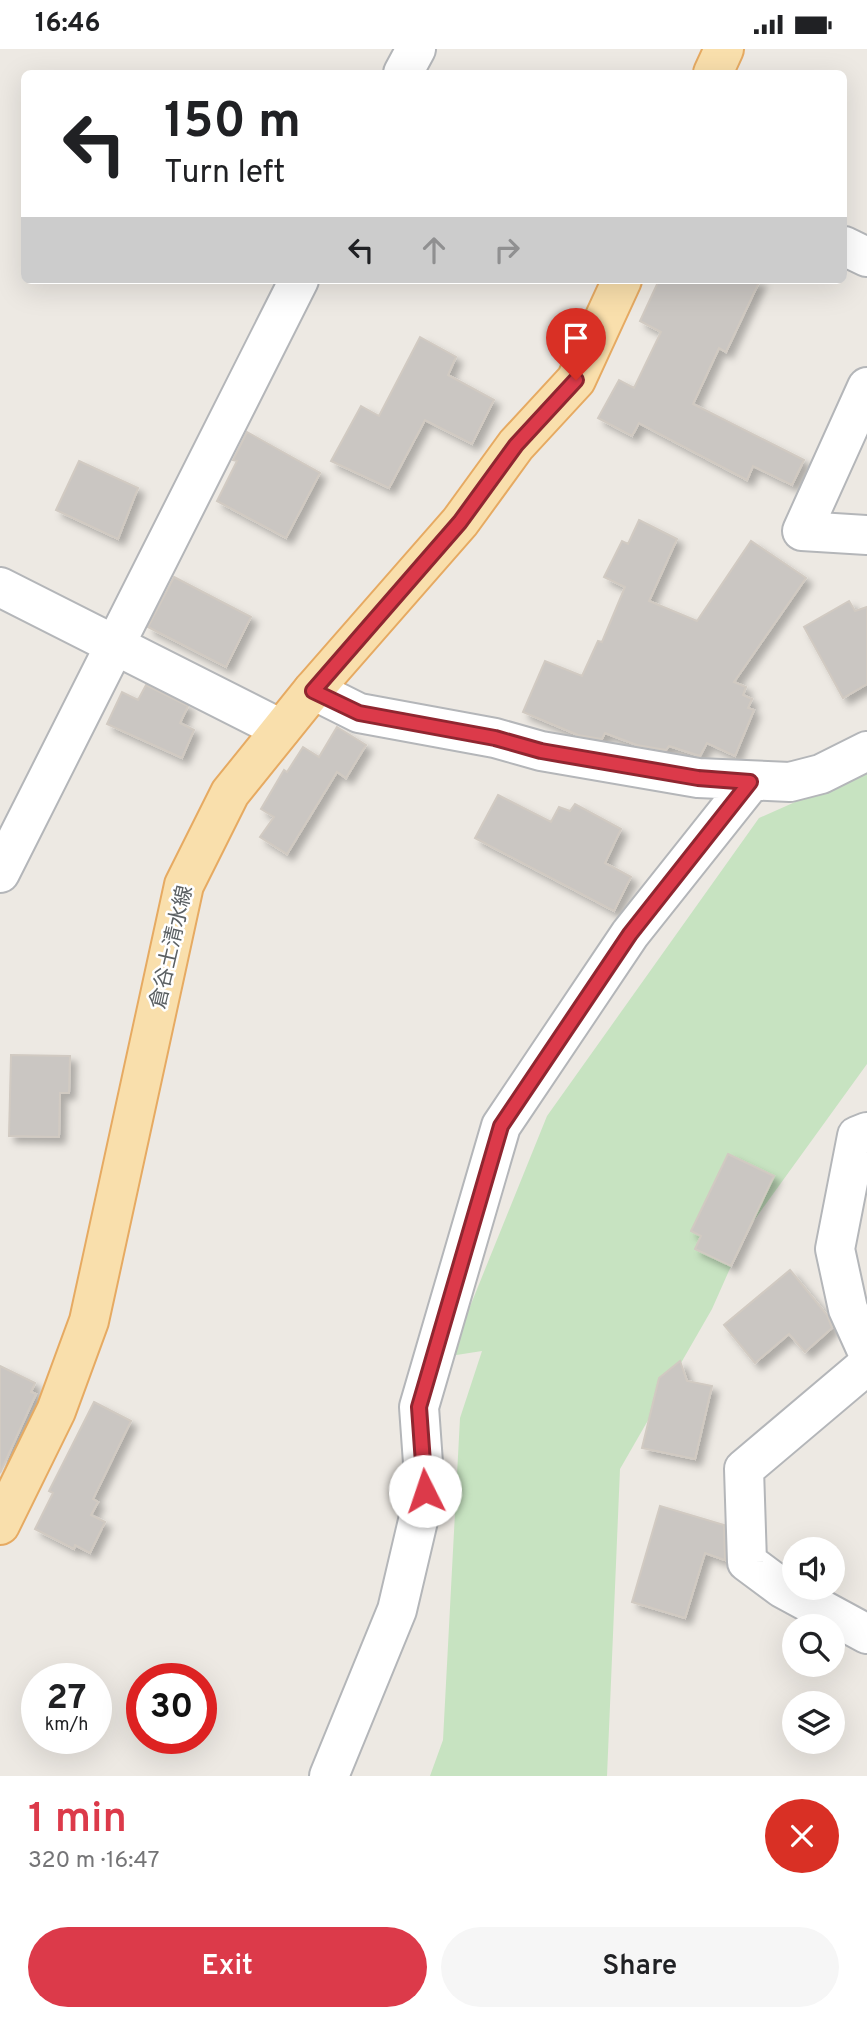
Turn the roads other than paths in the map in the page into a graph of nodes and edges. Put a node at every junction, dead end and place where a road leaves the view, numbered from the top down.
1 (416, 49) edge
2 (724, 49) edge
3 (405, 70) edge
4 (714, 70) edge
5 (847, 247) edge
6 (867, 257) edge
7 (297, 284) edge
8 (620, 284) edge
9 (867, 387) edge
10 (867, 535) edge
11 (0, 587) edge
12 (116, 643) junction
13 (313, 691) junction
14 (281, 729) junction
15 (867, 751) edge
16 (750, 782) junction
17 (2, 865) edge
18 (867, 1132) edge
19 (867, 1351) edge
20 (867, 1365) edge
21 (3, 1512) edge
22 (867, 1635) edge
23 (329, 1776) edge

1 - 3 street
2 - 4 main road
5 - 6 street
7 - 12 street
8 - 13 main road, 倉谷土清水線
9 - 10 street
11 - 12 street
12 - 14 street
12 - 17 street
13 - 14 main road, 倉谷土清水線
13 - 16 street
14 - 21 main road, 倉谷土清水線
15 - 16 street
16 - 23 street
18 - 19 street
20 - 22 street

